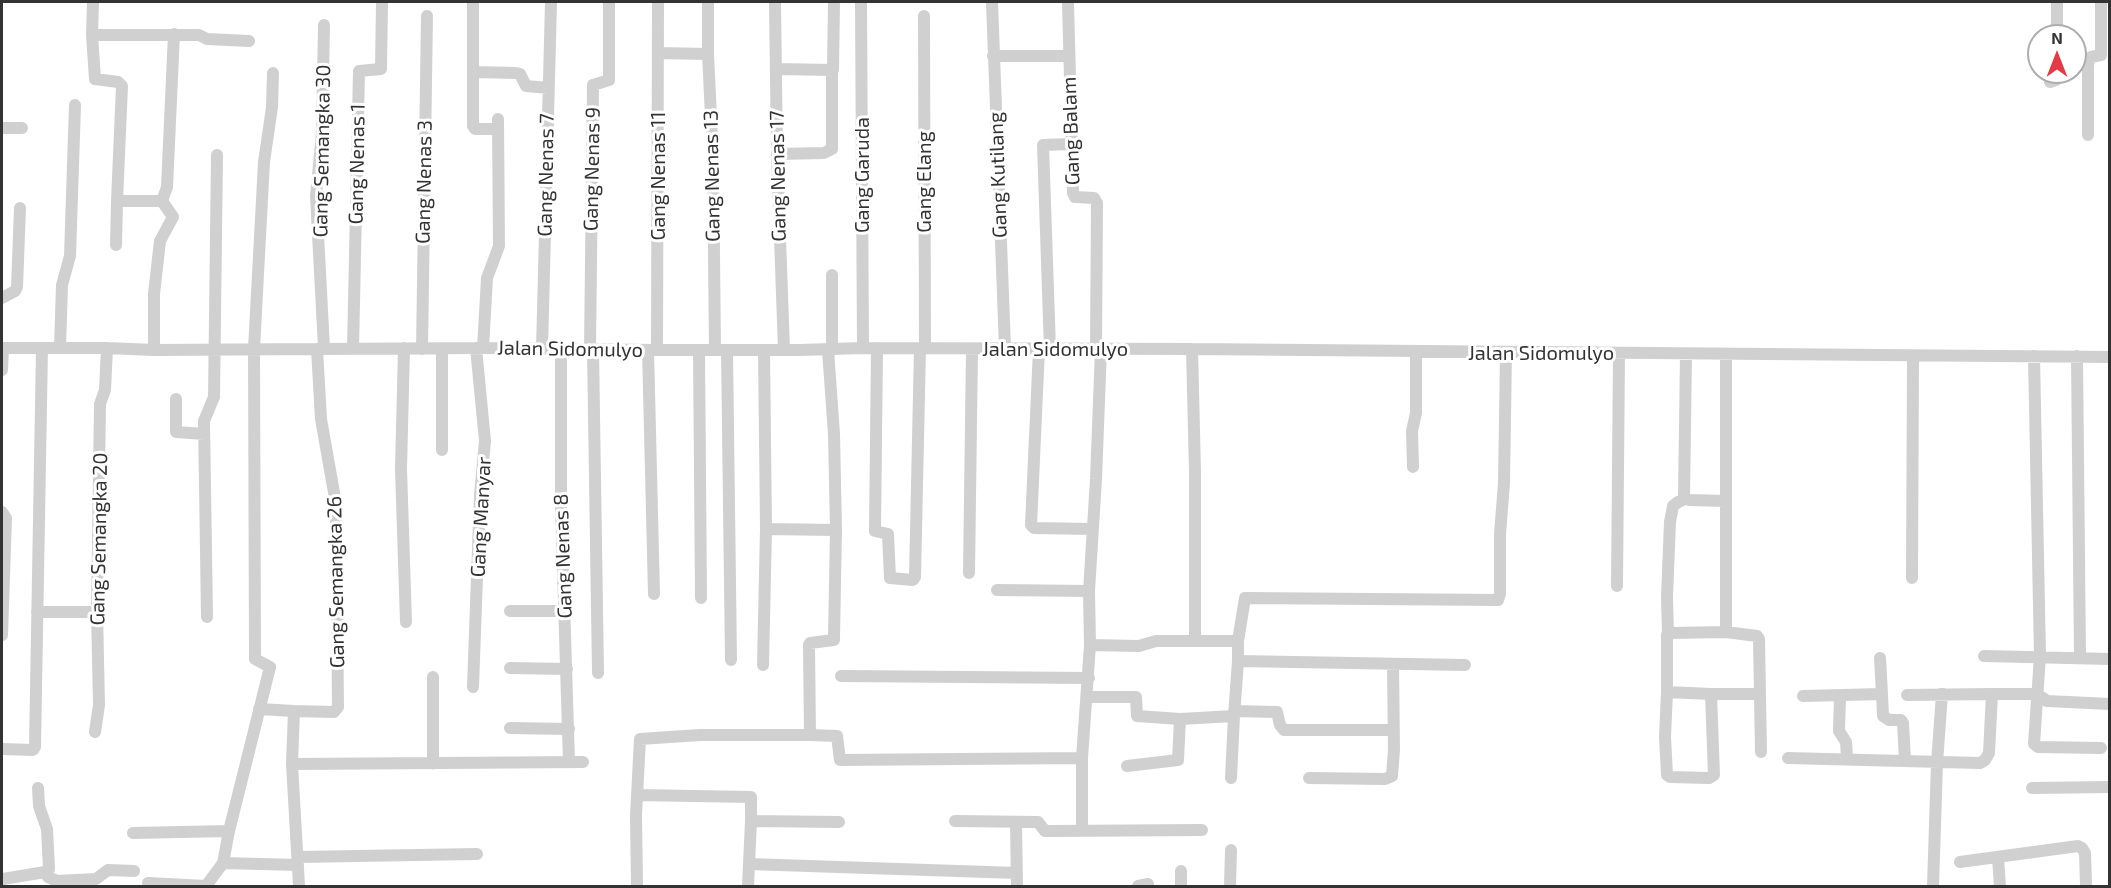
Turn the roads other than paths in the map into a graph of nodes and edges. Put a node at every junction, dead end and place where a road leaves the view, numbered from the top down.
1 (93, 2) edge
2 (382, 2) edge
3 (473, 2) edge
4 (551, 2) edge
5 (609, 2) edge
6 (658, 2) edge
7 (708, 2) edge
8 (775, 2) edge
9 (834, 2) edge
10 (861, 2) edge
11 (992, 2) edge
12 (1068, 2) edge
13 (2057, 2) edge
14 (2101, 2) edge
15 (924, 15) dead end
16 (427, 16) dead end
17 (2057, 24) edge
18 (324, 25) dead end
19 (92, 34) junction
20 (174, 34) junction
21 (249, 41) dead end
22 (658, 53) junction
23 (708, 54) junction
24 (993, 56) junction
25 (1069, 56) junction
26 (776, 69) junction
27 (832, 71) junction
28 (473, 72) junction
29 (273, 73) dead end
30 (548, 88) junction
31 (75, 105) dead end
32 (2, 128) edge
33 (22, 128) dead end
34 (2088, 135) dead end
35 (1071, 144) junction
36 (777, 154) junction
37 (216, 155) dead end
38 (117, 201) junction
39 (20, 208) dead end
40 (168, 210) junction
41 (116, 245) dead end
42 (832, 275) dead end
43 (2, 298) edge
44 (2, 348) edge
45 (42, 348) junction
46 (65, 348) junction
47 (107, 348) junction
48 (321, 348) junction
49 (404, 348) junction
50 (480, 348) junction
51 (862, 348) junction
52 (877, 348) junction
53 (922, 348) junction
54 (1005, 348) junction
55 (254, 349) junction
56 (353, 349) junction
57 (422, 349) junction
58 (442, 349) junction
59 (542, 349) junction
60 (561, 349) junction
61 (591, 349) junction
62 (972, 349) junction
63 (1045, 349) junction
64 (1098, 349) junction
65 (1192, 349) junction
66 (154, 350) junction
67 (213, 350) junction
68 (653, 350) junction
69 (699, 350) junction
70 (721, 350) junction
71 (764, 350) junction
72 (784, 350) junction
73 (830, 350) junction
74 (1416, 352) junction
75 (1506, 353) junction
76 (1619, 353) junction
77 (1686, 354) junction
78 (1726, 354) junction
79 (1913, 356) junction
80 (2034, 356) junction
81 (2077, 356) junction
82 (2109, 357) edge
83 (2, 370) edge
84 (176, 399) dead end
85 (204, 434) junction
86 (442, 450) dead end
87 (1413, 467) dead end
88 (1685, 500) junction
89 (1726, 501) junction
90 (2, 512) edge
91 (1093, 529) junction
92 (766, 530) junction
93 (836, 530) junction
94 (969, 573) dead end
95 (1912, 578) dead end
96 (1617, 586) dead end
97 (997, 590) dead end
98 (1089, 591) junction
99 (654, 594) dead end
100 (701, 598) dead end
101 (510, 611) dead end
102 (564, 611) junction
103 (37, 612) junction
104 (97, 612) junction
105 (207, 617) dead end
106 (406, 622) dead end
107 (1726, 632) junction
108 (2, 634) edge
109 (1668, 635) junction
110 (1195, 640) junction
111 (1238, 641) junction
112 (1090, 645) junction
113 (1984, 656) dead end
114 (2040, 656) junction
115 (1880, 658) dead end
116 (2080, 658) junction
117 (2109, 659) edge
118 (731, 660) dead end
119 (1238, 661) junction
120 (1393, 665) junction
121 (1465, 665) dead end
122 (764, 666) dead end
123 (510, 668) dead end
124 (567, 669) junction
125 (598, 673) dead end
126 (841, 676) dead end
127 (433, 677) dead end
128 (1089, 678) junction
129 (473, 687) dead end
130 (1667, 692) junction
131 (1711, 694) junction
132 (1759, 694) junction
133 (1882, 694) junction
134 (1942, 694) junction
135 (1992, 694) junction
136 (2037, 694) junction
137 (1907, 695) dead end
138 (1803, 696) dead end
139 (1840, 696) junction
140 (1087, 697) junction
141 (2109, 704) edge
142 (259, 709) junction
143 (294, 711) junction
144 (1234, 714) junction
145 (1180, 719) junction
146 (510, 728) dead end
147 (569, 729) junction
148 (1394, 730) junction
149 (95, 732) dead end
150 (810, 735) junction
151 (2101, 748) dead end
152 (2, 749) edge
153 (1761, 752) dead end
154 (1082, 758) junction
155 (1788, 758) dead end
156 (1847, 758) junction
157 (1905, 760) junction
158 (568, 762) junction
159 (583, 762) dead end
160 (1937, 763) junction
161 (292, 764) junction
162 (434, 764) junction
163 (1127, 766) dead end
164 (1231, 778) dead end
165 (1309, 778) dead end
166 (2109, 787) edge
167 (2032, 788) dead end
168 (38, 789) dead end
169 (637, 795) junction
170 (751, 821) junction
171 (955, 821) dead end
172 (839, 822) dead end
173 (1016, 822) junction
174 (1202, 830) dead end
175 (229, 831) junction
176 (1082, 831) junction
177 (133, 833) dead end
178 (1231, 850) dead end
179 (477, 854) dead end
180 (1998, 858) junction
181 (298, 861) junction
182 (1960, 862) dead end
183 (223, 864) junction
184 (749, 864) junction
185 (134, 871) dead end
186 (1181, 871) dead end
187 (45, 872) junction
188 (1017, 873) junction
189 (4, 880) edge
190 (148, 883) dead end
191 (299, 886) edge
192 (637, 886) edge
193 (748, 886) edge
194 (1017, 886) edge
195 (1181, 886) edge
196 (1230, 886) edge
197 (1933, 886) edge
198 (2000, 886) edge
199 (2086, 886) edge

1 - 19 street
2 - 56 street, Gang Nenas 1
3 - 28 street
4 - 30 street, Gang Nenas 7
5 - 61 street, Gang Nenas 9
6 - 22 street, Gang Nenas 11
7 - 23 street, Gang Nenas 13
8 - 26 street, Gang Nenas 17
9 - 27 street
10 - 51 street, Gang Garuda
11 - 24 street, Gang Kutilang
12 - 25 street, Gang Balam
13 - 17 street
14 - 34 street
15 - 53 street, Gang Elang
16 - 57 street, Gang Nenas 3
18 - 48 street, Gang Semangka 30
19 - 20 street
19 - 38 street
20 - 21 street
20 - 40 street
22 - 23 street
22 - 68 street, Gang Nenas 11
23 - 70 street, Gang Nenas 13
24 - 25 street
24 - 54 street, Gang Kutilang
25 - 35 street, Gang Balam
26 - 27 street
26 - 36 street, Gang Nenas 17
27 - 36 street
28 - 30 street
28 - 50 street, Gang Manyar
29 - 55 street
30 - 59 street, Gang Nenas 7
31 - 46 street
32 - 33 street
35 - 63 street
35 - 64 street, Gang Balam
36 - 72 street, Gang Nenas 17
37 - 67 street
38 - 40 street
38 - 41 street
39 - 43 street
40 - 66 street
42 - 73 street
44 - 45 street, Jalan Sidomulyo
44 - 83 street
45 - 46 street, Jalan Sidomulyo
45 - 103 street
46 - 47 street, Jalan Sidomulyo
47 - 66 street, Jalan Sidomulyo
47 - 104 street, Gang Semangka 20
48 - 55 street, Jalan Sidomulyo
48 - 56 street, Jalan Sidomulyo
48 - 143 street, Gang Semangka 26
49 - 56 street, Jalan Sidomulyo
49 - 57 street, Jalan Sidomulyo
49 - 106 street
50 - 58 street, Jalan Sidomulyo
50 - 59 street, Jalan Sidomulyo
50 - 129 street, Gang Manyar
51 - 52 street, Jalan Sidomulyo
51 - 73 street, Jalan Sidomulyo
52 - 53 street, Jalan Sidomulyo
52 - 53 street, Gang Elang
53 - 62 street, Jalan Sidomulyo
54 - 62 street, Jalan Sidomulyo
54 - 63 street, Jalan Sidomulyo
55 - 67 street, Jalan Sidomulyo
55 - 142 street
57 - 58 street, Jalan Sidomulyo
58 - 86 street
59 - 60 street, Jalan Sidomulyo
60 - 61 street, Jalan Sidomulyo
60 - 102 street, Gang Nenas 8
61 - 68 street, Jalan Sidomulyo
61 - 125 street
62 - 94 street
63 - 64 street, Jalan Sidomulyo
63 - 91 street
64 - 65 street, Jalan Sidomulyo
64 - 91 street
65 - 74 street, Jalan Sidomulyo
65 - 110 street
66 - 67 street, Jalan Sidomulyo
67 - 85 street
68 - 69 street, Jalan Sidomulyo
68 - 99 street, Gang Nenas 11
69 - 70 street, Jalan Sidomulyo
69 - 100 street
70 - 71 street, Jalan Sidomulyo
70 - 118 street, Gang Nenas 13
71 - 72 street, Jalan Sidomulyo
71 - 92 street
72 - 73 street, Jalan Sidomulyo
73 - 93 street
74 - 75 street, Jalan Sidomulyo
74 - 87 street
75 - 76 street, Jalan Sidomulyo
75 - 111 street
76 - 77 street, Jalan Sidomulyo
76 - 96 street
77 - 78 street, Jalan Sidomulyo
77 - 88 street
78 - 79 street, Jalan Sidomulyo
78 - 89 street
79 - 80 street, Jalan Sidomulyo
79 - 95 street
80 - 81 street, Jalan Sidomulyo
80 - 114 street
81 - 82 street, Jalan Sidomulyo
81 - 116 street
84 - 85 street
85 - 105 street
88 - 89 street
88 - 109 street
89 - 107 street
90 - 108 street
91 - 98 street
92 - 93 street
92 - 122 street
93 - 150 street
97 - 98 street
98 - 112 street
101 - 102 street
102 - 124 street, Gang Nenas 8
103 - 104 street
103 - 152 street
104 - 149 street, Gang Semangka 20
107 - 109 street
107 - 132 street
109 - 130 street
110 - 111 street
110 - 112 street
111 - 119 street
112 - 128 street
113 - 114 street
114 - 116 street
114 - 136 street
115 - 133 street
116 - 117 street
119 - 120 street
119 - 144 street
120 - 121 street
120 - 148 street
123 - 124 street
124 - 147 street, Gang Nenas 8
126 - 128 street
127 - 162 street
128 - 140 street
130 - 131 street
130 - 131 street
131 - 132 street
132 - 153 street
133 - 139 street
133 - 157 street
134 - 135 street
134 - 137 street
134 - 160 street
135 - 136 street
135 - 160 street
136 - 141 street
136 - 151 street
138 - 139 street
139 - 156 street
140 - 145 street
140 - 154 street
142 - 143 street
142 - 175 street
143 - 161 street
144 - 145 street
144 - 148 street
144 - 164 street
145 - 163 street
146 - 147 street
147 - 158 street, Gang Nenas 8
148 - 165 street
150 - 154 street
150 - 169 street
154 - 176 street
155 - 156 street
156 - 157 street
157 - 160 street
158 - 159 street
158 - 162 street
160 - 197 street
161 - 162 street
161 - 181 street
166 - 167 street
168 - 187 street
169 - 170 street
169 - 192 street
170 - 172 street
170 - 184 street
171 - 173 street
173 - 176 street
173 - 188 street
174 - 176 street
175 - 177 street
175 - 183 street
178 - 196 street
179 - 181 street
180 - 182 street
180 - 198 street
180 - 199 street
181 - 183 street
181 - 191 street
183 - 190 street
184 - 188 street
184 - 193 street
185 - 187 street
186 - 195 street
187 - 189 street
188 - 194 street

